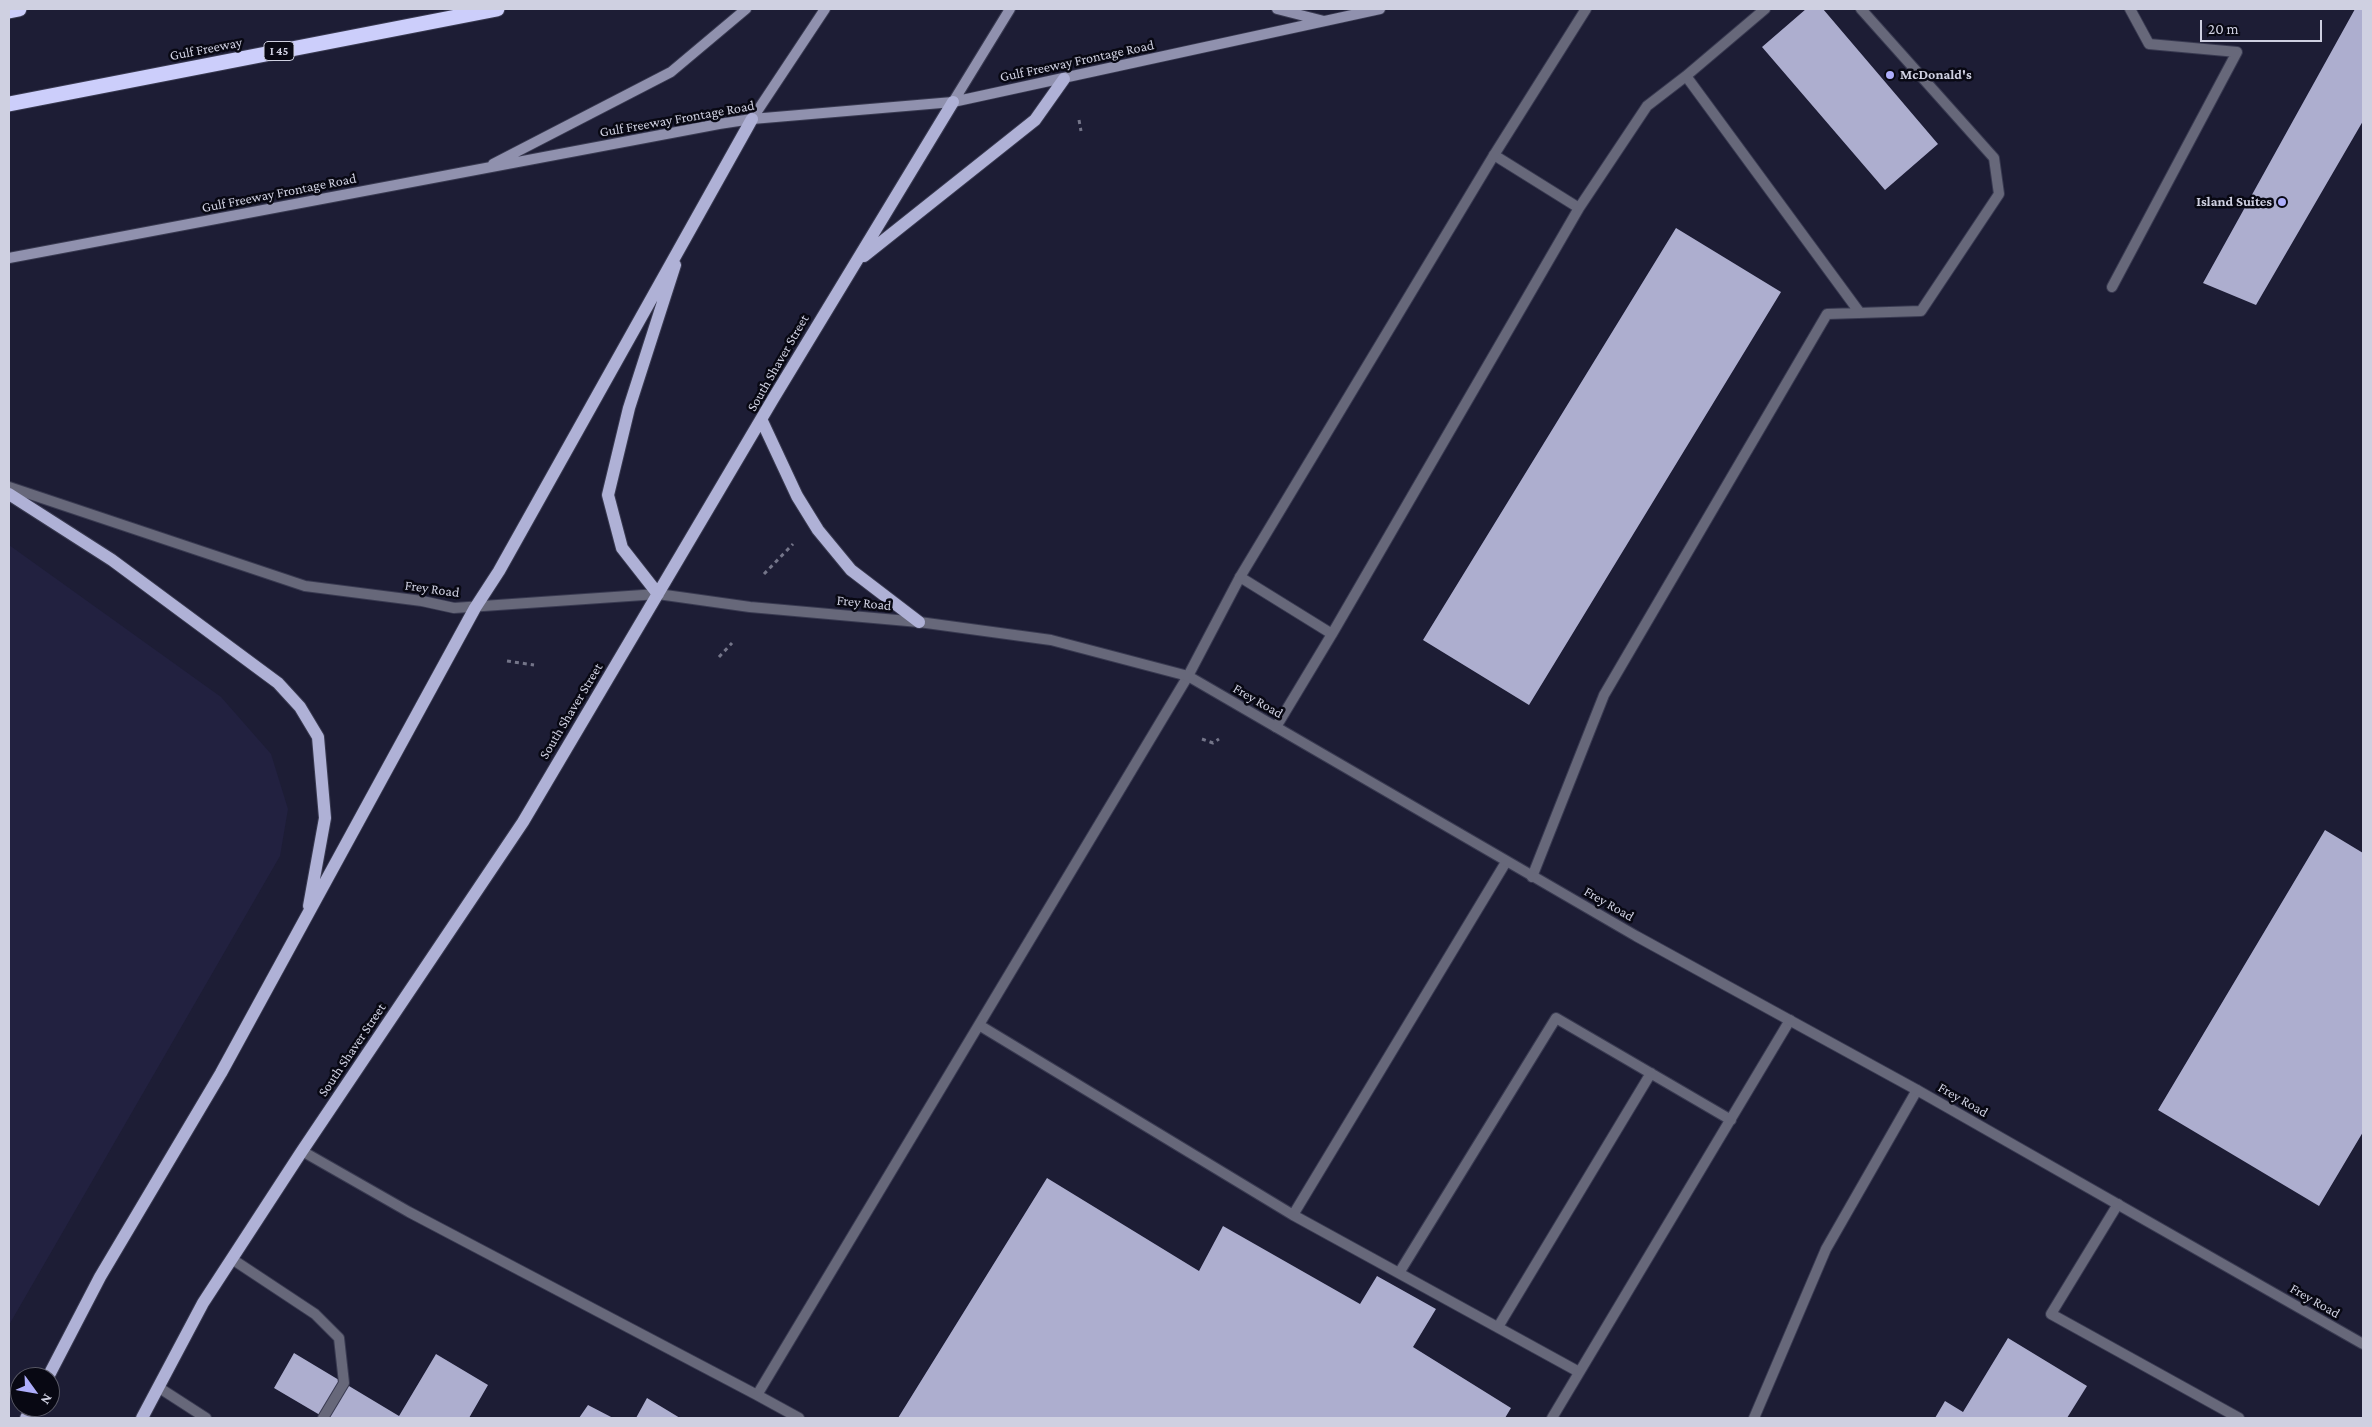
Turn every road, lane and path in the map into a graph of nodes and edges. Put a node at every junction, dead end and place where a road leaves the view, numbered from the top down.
1 (19, 9) edge
2 (497, 9) edge
3 (746, 9) edge
4 (825, 9) edge
5 (1010, 9) edge
6 (1277, 9) edge
7 (1380, 9) edge
8 (1586, 9) edge
9 (1765, 9) edge
10 (1861, 9) edge
11 (2130, 9) edge
12 (9, 11) edge
13 (1326, 21) junction
14 (1686, 76) junction
15 (1064, 79) junction
16 (953, 102) junction
17 (9, 104) edge
18 (752, 119) junction
19 (1079, 120) dead end
20 (1081, 131) dead end
21 (1494, 155) junction
22 (484, 169) junction
23 (1579, 208) junction
24 (683, 239) junction
25 (9, 258) edge
26 (858, 260) junction
27 (2112, 287) dead end
28 (1860, 313) junction
29 (762, 421) junction
30 (9, 487) edge
31 (9, 494) edge
32 (796, 542) dead end
33 (764, 574) dead end
34 (1240, 577) junction
35 (658, 594) junction
36 (475, 608) junction
37 (919, 622) junction
38 (1332, 634) junction
39 (732, 643) dead end
40 (719, 657) dead end
41 (507, 661) dead end
42 (534, 665) dead end
43 (1188, 676) junction
44 (1276, 727) junction
45 (1202, 739) dead end
46 (1219, 739) dead end
47 (1506, 862) junction
48 (1532, 877) junction
49 (308, 916) junction
50 (1790, 1020) junction
51 (979, 1025) junction
52 (1651, 1073) junction
53 (1917, 1090) junction
54 (1731, 1120) junction
55 (302, 1151) junction
56 (2118, 1204) junction
57 (1293, 1214) junction
58 (232, 1259) junction
59 (1399, 1273) junction
60 (1498, 1327) junction
61 (2363, 1344) edge
62 (53, 1367) edge
63 (1579, 1372) junction
64 (158, 1387) junction
65 (758, 1395) junction
66 (142, 1418) edge
67 (206, 1418) edge
68 (323, 1418) edge
69 (799, 1418) edge
70 (1552, 1418) edge
71 (1754, 1418) edge
72 (2239, 1418) edge

1 - 12 highway
2 - 17 highway, Gulf Freeway / I 45
3 - 22 main road
4 - 18 main road
5 - 16 main road, South Shaver Street
6 - 13 main road
7 - 13 main road, Gulf Freeway Frontage Road
8 - 21 street
9 - 14 street
10 - 28 street
11 - 27 street
13 - 15 main road, Gulf Freeway Frontage Road
14 - 23 street
14 - 28 street
15 - 16 main road, Gulf Freeway Frontage Road
15 - 26 main road
16 - 18 main road, Gulf Freeway Frontage Road
16 - 26 main road, South Shaver Street
18 - 22 main road, Gulf Freeway Frontage Road
18 - 24 main road
19 - 20 path
21 - 23 street
21 - 34 street
22 - 25 main road, Gulf Freeway Frontage Road
23 - 38 street
24 - 35 main road
24 - 36 main road
26 - 29 main road, South Shaver Street
28 - 48 street
29 - 35 main road, South Shaver Street
29 - 37 main road
30 - 36 street, Frey Road
31 - 49 main road
32 - 33 path
34 - 38 street
34 - 43 street
35 - 36 street, Frey Road
35 - 37 street, Frey Road
35 - 55 main road, South Shaver Street
36 - 49 main road
37 - 43 street, Frey Road
38 - 44 street
39 - 40 path
41 - 42 path
43 - 44 street, Frey Road
43 - 51 street
44 - 47 street, Frey Road
45 - 46 path
47 - 48 street, Frey Road
47 - 57 street
48 - 50 street, Frey Road
49 - 62 main road
50 - 53 street, Frey Road
50 - 54 street
51 - 57 street
51 - 65 street
52 - 54 street
52 - 59 street
52 - 60 street
53 - 56 street, Frey Road
53 - 71 street
54 - 63 street
55 - 58 main road, South Shaver Street
55 - 65 street
56 - 61 street, Frey Road
56 - 72 street
57 - 59 street
58 - 64 main road, South Shaver Street
58 - 68 street
59 - 60 street
60 - 63 street
63 - 70 street
64 - 66 main road, South Shaver Street
64 - 67 street
65 - 69 street

